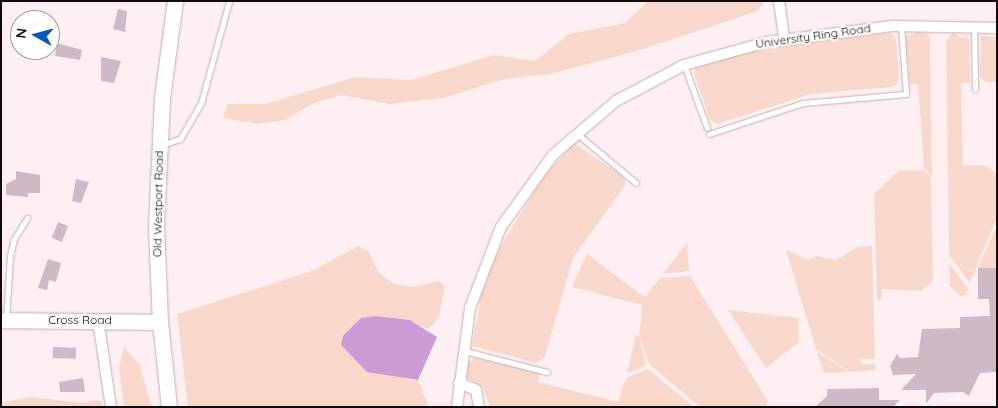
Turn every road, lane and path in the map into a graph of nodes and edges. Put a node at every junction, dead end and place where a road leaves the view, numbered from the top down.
1 (175, 1) edge
2 (229, 1) edge
3 (779, 1) edge
4 (901, 26) junction
5 (974, 27) junction
6 (997, 28) edge
7 (784, 38) junction
8 (684, 65) junction
9 (975, 90) dead end
10 (576, 133) junction
11 (158, 145) junction
12 (636, 183) dead end
13 (27, 218) dead end
14 (4, 320) edge
15 (98, 320) junction
16 (160, 322) junction
17 (462, 350) junction
18 (547, 372) dead end
19 (459, 383) junction
20 (111, 407) edge
21 (169, 407) edge
22 (456, 407) edge
23 (461, 407) edge
24 (479, 407) edge

1 - 11 main road, Old Westport Road
2 - 11 lane
3 - 7 street
4 - 5 street, University Ring Road
4 - 7 street, University Ring Road
4 - 8 lane
5 - 6 street, University Ring Road
5 - 9 lane
7 - 8 street, University Ring Road
8 - 10 street, University Ring Road
10 - 12 lane
10 - 17 street, University Ring Road
11 - 16 main road, Old Westport Road
13 - 14 lane
14 - 15 main road, Cross Road
15 - 16 main road, Cross Road
15 - 20 street
16 - 21 main road, Old Westport Road
17 - 18 lane
17 - 19 street, University Ring Road
19 - 22 street, University Ring Road
19 - 23 street, University Ring Road
19 - 24 street

